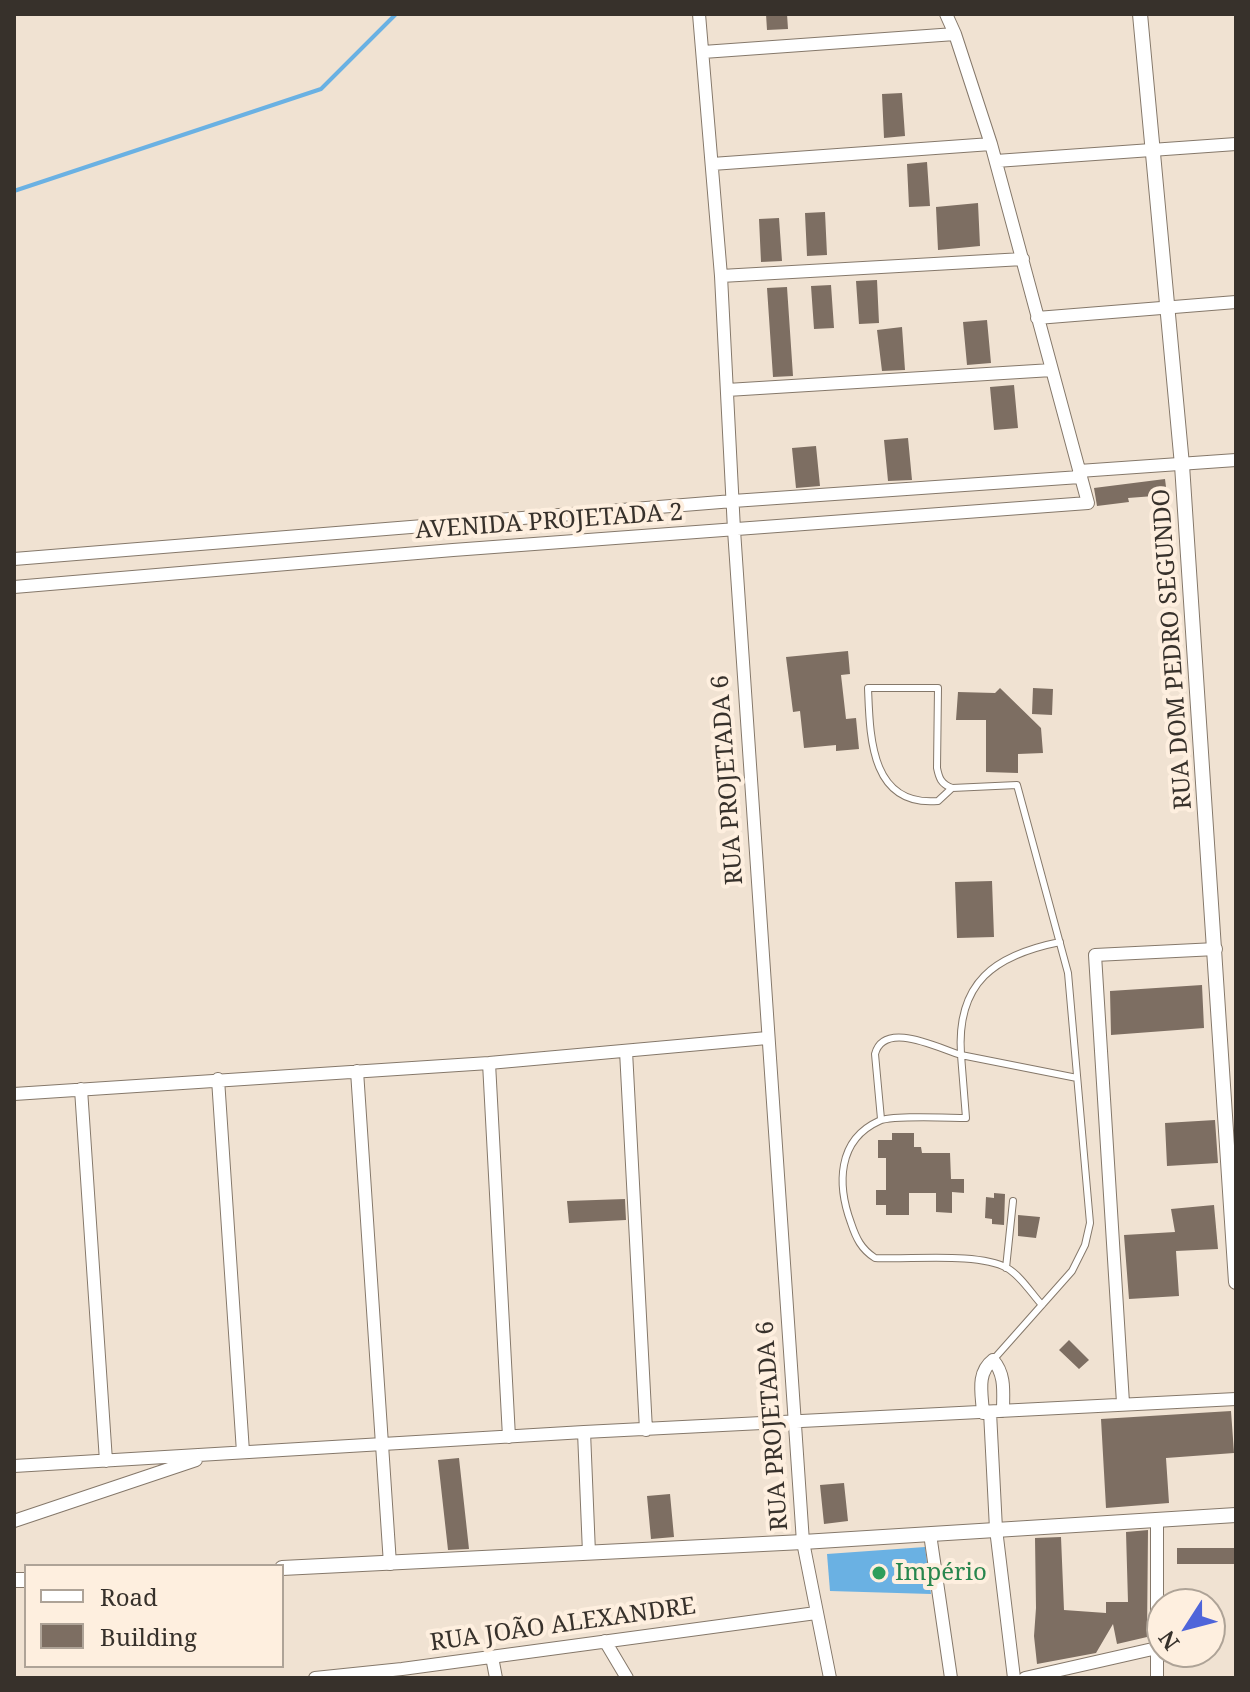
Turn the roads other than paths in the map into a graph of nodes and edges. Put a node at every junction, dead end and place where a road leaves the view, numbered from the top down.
1 (699, 14) edge
2 (946, 14) edge
3 (1140, 14) edge
4 (955, 34) junction
5 (703, 52) junction
6 (991, 144) junction
7 (1236, 144) edge
8 (1152, 151) junction
9 (996, 161) junction
10 (712, 164) junction
11 (1023, 259) junction
12 (721, 276) junction
13 (1236, 302) edge
14 (1168, 308) junction
15 (1037, 318) junction
16 (1052, 370) junction
17 (727, 390) junction
18 (1236, 460) edge
19 (1182, 465) junction
20 (1080, 474) junction
21 (733, 501) junction
22 (734, 530) junction
23 (14, 559) edge
24 (14, 587) edge
25 (952, 788) junction
26 (1060, 942) junction
27 (1216, 949) junction
28 (767, 1038) junction
29 (626, 1051) junction
30 (961, 1055) junction
31 (489, 1063) junction
32 (357, 1071) junction
33 (1077, 1078) junction
34 (218, 1079) junction
35 (81, 1089) junction
36 (14, 1094) edge
37 (881, 1119) junction
38 (1013, 1201) dead end
39 (1235, 1250) edge
40 (1006, 1268) junction
41 (1236, 1282) edge
42 (1042, 1305) junction
43 (993, 1360) junction
44 (1236, 1399) edge
45 (1123, 1403) junction
46 (992, 1412) junction
47 (796, 1422) junction
48 (646, 1430) junction
49 (584, 1432) junction
50 (509, 1437) junction
51 (382, 1444) junction
52 (243, 1452) junction
53 (214, 1454) junction
54 (106, 1461) junction
55 (14, 1466) edge
56 (1236, 1515) edge
57 (1157, 1519) junction
58 (14, 1521) edge
59 (996, 1529) junction
60 (930, 1534) junction
61 (803, 1542) junction
62 (589, 1553) junction
63 (390, 1564) junction
64 (284, 1568) edge
65 (1157, 1588) edge
66 (816, 1613) junction
67 (605, 1641) junction
68 (1146, 1650) edge
69 (492, 1657) junction
70 (402, 1674) edge
71 (335, 1677) edge
72 (315, 1678) edge
73 (496, 1678) edge
74 (627, 1678) edge
75 (830, 1678) edge
76 (951, 1678) edge
77 (1014, 1678) edge
78 (1025, 1678) edge

1 - 5 street, RUA PROJETADA 6
2 - 4 street
3 - 8 street, RUA DOM PEDRO SEGUNDO
4 - 5 street
4 - 6 street
5 - 10 street, RUA PROJETADA 6
6 - 9 street
6 - 10 street
7 - 8 street
8 - 9 street
8 - 14 street, RUA DOM PEDRO SEGUNDO
9 - 11 street
10 - 12 street, RUA PROJETADA 6
11 - 12 street
11 - 15 street
12 - 17 street, RUA PROJETADA 6
13 - 14 street
14 - 15 street
14 - 19 street, RUA DOM PEDRO SEGUNDO
15 - 16 street
16 - 17 street
16 - 20 street
17 - 21 street, RUA PROJETADA 6
18 - 19 street, AVENIDA PROJETADA 2
19 - 20 street, AVENIDA PROJETADA 2
19 - 27 street, RUA DOM PEDRO SEGUNDO
20 - 21 street, AVENIDA PROJETADA 2
20 - 22 street, AVENIDA PROJETADA 2
21 - 22 street, RUA PROJETADA 6
21 - 23 street, AVENIDA PROJETADA 2
22 - 24 street, AVENIDA PROJETADA 2
22 - 28 street, RUA PROJETADA 6
25 - 25 lane
25 - 26 lane
26 - 30 lane
26 - 33 lane
27 - 39 street, RUA DOM PEDRO SEGUNDO
27 - 45 street
28 - 29 street
28 - 47 street, RUA PROJETADA 6
29 - 31 street
29 - 48 street
30 - 33 lane
30 - 37 lane
30 - 37 lane
31 - 32 street
31 - 50 street
32 - 34 street
32 - 51 street
33 - 42 lane
34 - 35 street
34 - 52 street
35 - 36 street
35 - 54 street
37 - 40 lane
38 - 40 lane
39 - 41 street, RUA DOM PEDRO SEGUNDO
40 - 42 lane
42 - 43 lane
43 - 46 street
43 - 46 street
44 - 45 street
45 - 46 street
46 - 47 street
46 - 59 street
47 - 48 street
47 - 61 street, RUA PROJETADA 6
48 - 49 street
49 - 50 street
49 - 62 street
50 - 51 street
51 - 52 street
51 - 63 street
52 - 53 street
53 - 54 street
53 - 58 street
54 - 55 street
56 - 57 street
57 - 59 street
57 - 65 street
59 - 60 street
59 - 77 street
60 - 61 street
60 - 76 street
61 - 62 street
61 - 66 street, RUA PROJETADA 6
62 - 63 street
63 - 64 street
66 - 67 street, RUA JOÃO ALEXANDRE
66 - 75 street, RUA PROJETADA 6
67 - 69 street, RUA JOÃO ALEXANDRE
67 - 74 street
68 - 78 street
69 - 70 street, RUA JOÃO ALEXANDRE
69 - 73 street
70 - 71 street, RUA JOÃO ALEXANDRE
71 - 72 street, RUA JOÃO ALEXANDRE

